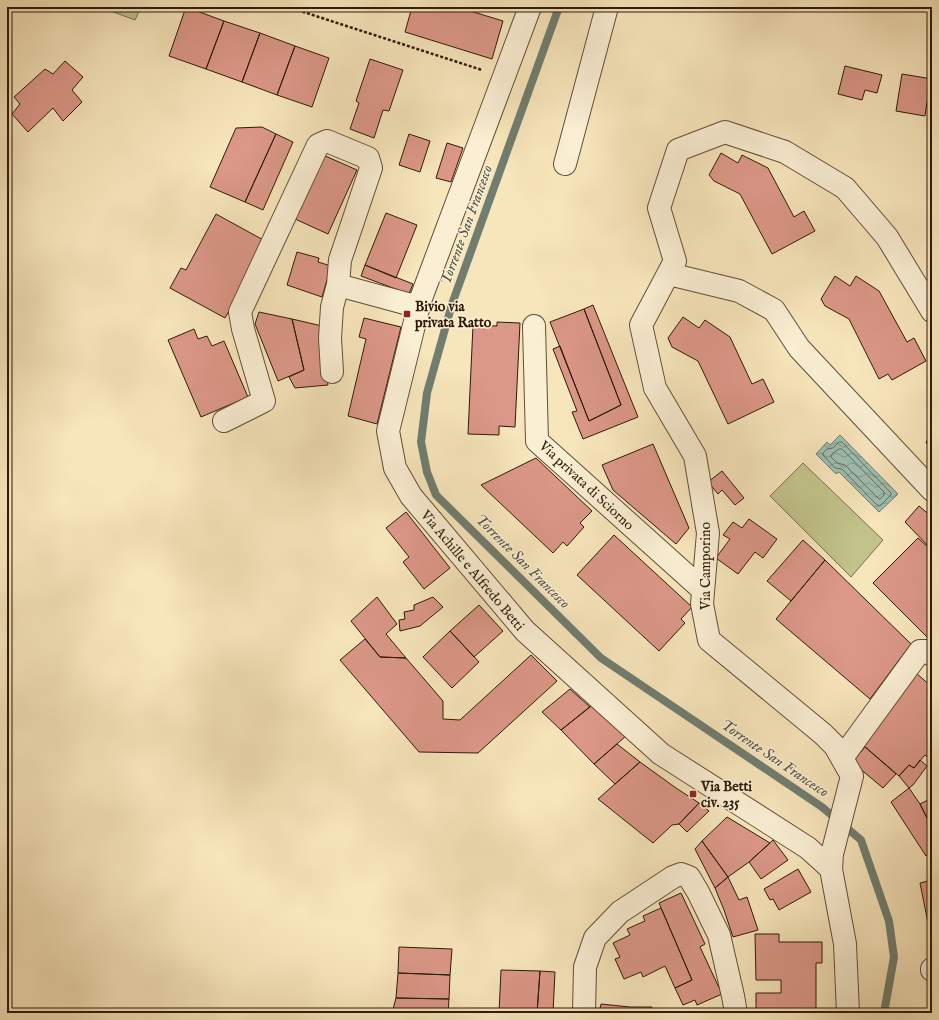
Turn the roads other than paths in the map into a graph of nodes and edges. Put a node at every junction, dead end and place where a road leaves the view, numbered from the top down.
1 (530, 7) edge
2 (607, 7) edge
3 (565, 164) dead end
4 (668, 274) junction
5 (338, 285) junction
6 (419, 308) junction
7 (932, 310) edge
8 (534, 326) dead end
9 (332, 372) dead end
10 (224, 421) dead end
11 (932, 490) edge
12 (703, 590) junction
13 (932, 655) edge
14 (847, 767) junction
15 (832, 861) junction
16 (584, 1013) edge
17 (736, 1013) edge
18 (848, 1013) edge

1 - 6 street, Via Achille e Alfredo Betti
2 - 3 street
4 - 7 street, Via Camporino
4 - 11 street
4 - 12 street, Via Camporino
5 - 6 street
5 - 9 street
5 - 10 street
6 - 15 street, Via Achille e Alfredo Betti
8 - 12 street, Via privata di Sciorno
12 - 14 street, Via Camporino
13 - 14 street
14 - 15 street
15 - 18 street
16 - 17 street

